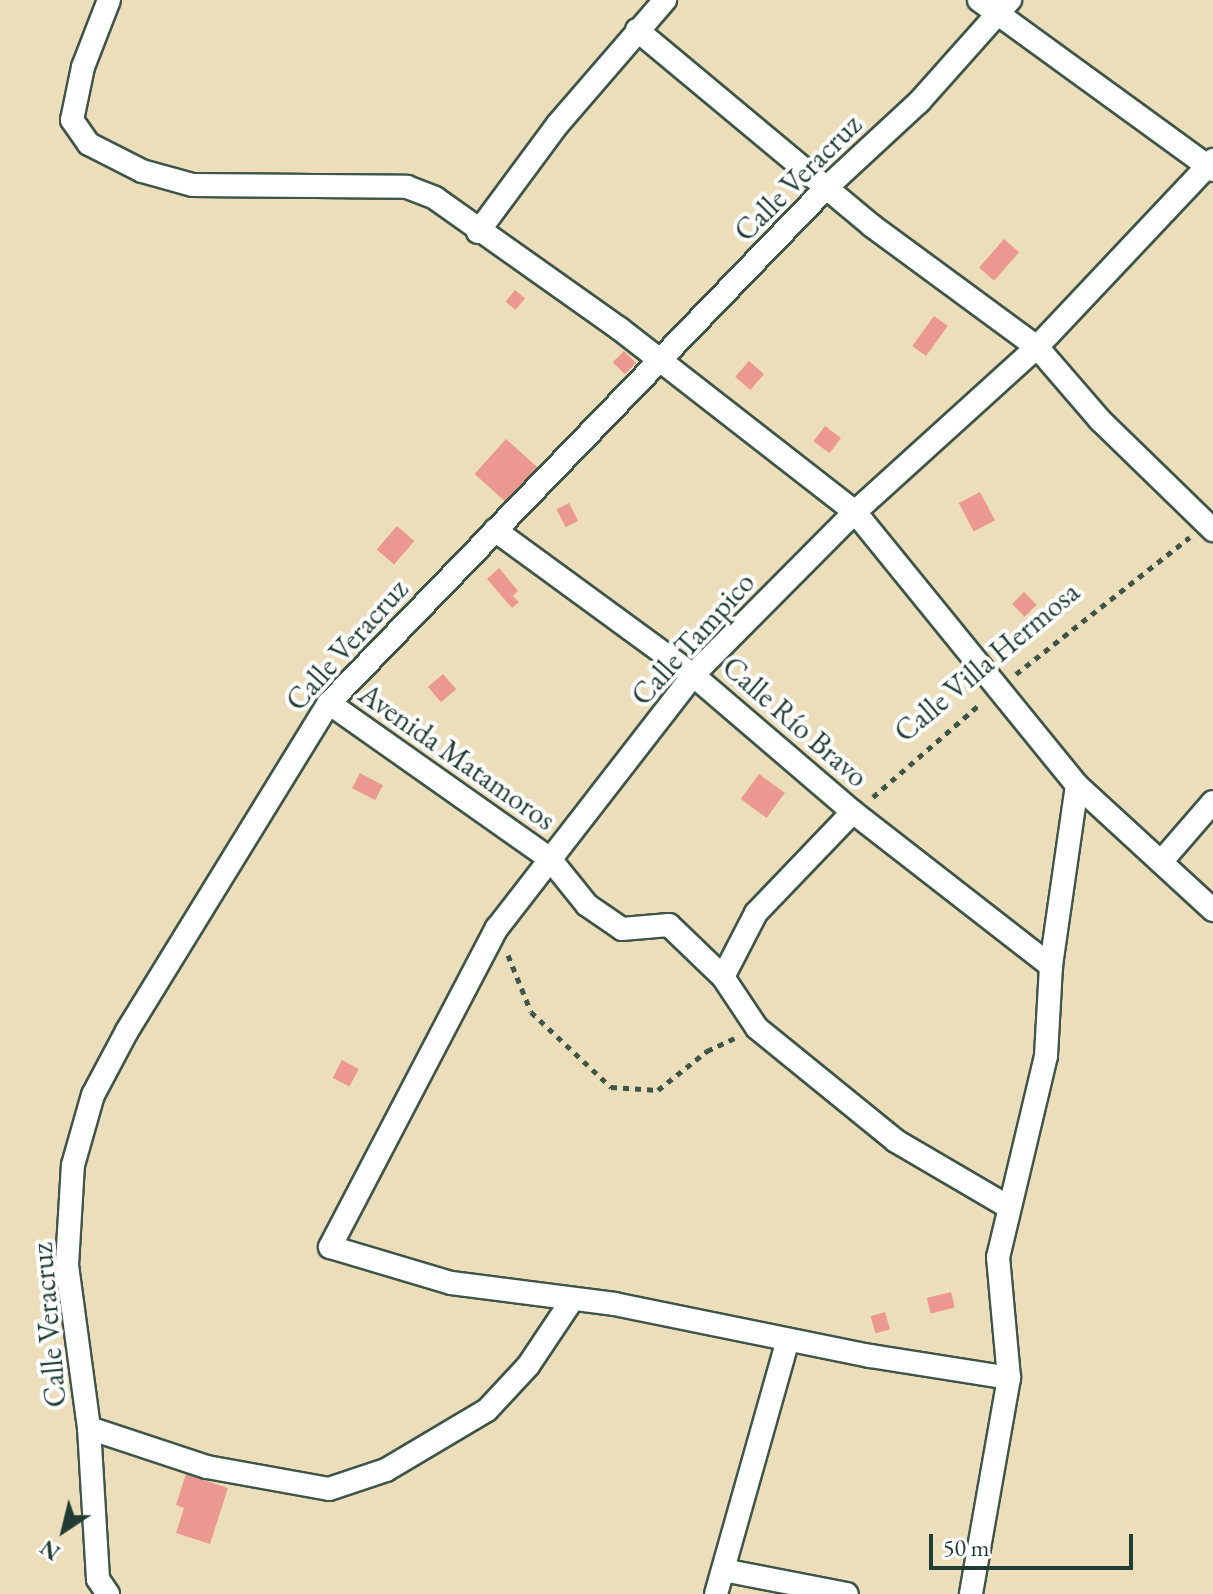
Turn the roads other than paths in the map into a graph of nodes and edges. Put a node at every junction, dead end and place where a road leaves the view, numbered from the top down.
1 (109, 0) edge
2 (665, 0) edge
3 (995, 4) edge
4 (637, 30) junction
5 (1211, 165) edge
6 (826, 188) junction
7 (478, 232) junction
8 (1037, 347) junction
9 (661, 361) junction
10 (855, 512) junction
11 (1211, 523) edge
12 (495, 530) junction
13 (693, 675) junction
14 (329, 703) junction
15 (1077, 785) junction
16 (1213, 802) edge
17 (853, 812) junction
18 (550, 859) junction
19 (1161, 862) junction
20 (1213, 910) edge
21 (1051, 966) junction
22 (723, 977) junction
23 (1007, 1206) junction
24 (572, 1300) junction
25 (788, 1340) junction
26 (1009, 1378) junction
27 (89, 1428) junction
28 (723, 1570) junction
29 (108, 1594) edge
30 (716, 1594) edge
31 (847, 1594) edge
32 (971, 1594) edge

1 - 7 street
2 - 4 street
3 - 5 street
3 - 6 street, Calle Veracruz
4 - 6 street
4 - 7 street
5 - 8 street, Calle Tampico
6 - 8 street
6 - 9 street, Calle Veracruz
7 - 9 street
8 - 10 street, Calle Tampico
8 - 11 street
9 - 10 street
9 - 12 street, Calle Veracruz
10 - 13 street, Calle Tampico
10 - 15 street
12 - 13 street, Calle Río Bravo
12 - 14 street, Calle Veracruz
13 - 17 street, Calle Río Bravo
13 - 18 street, Calle Tampico
14 - 18 street, Avenida Matamoros
14 - 27 street, Calle Veracruz
15 - 19 street
15 - 21 street
16 - 19 street
17 - 21 street, Calle Río Bravo
17 - 22 street
18 - 22 street, Avenida Matamoros
18 - 24 street, Calle Tampico
19 - 20 street
21 - 23 street
22 - 23 street, Avenida Matamoros
23 - 26 street
24 - 25 street
24 - 27 street
25 - 26 street
25 - 28 street
26 - 32 street
27 - 29 street, Calle Veracruz
28 - 30 street
28 - 31 street

